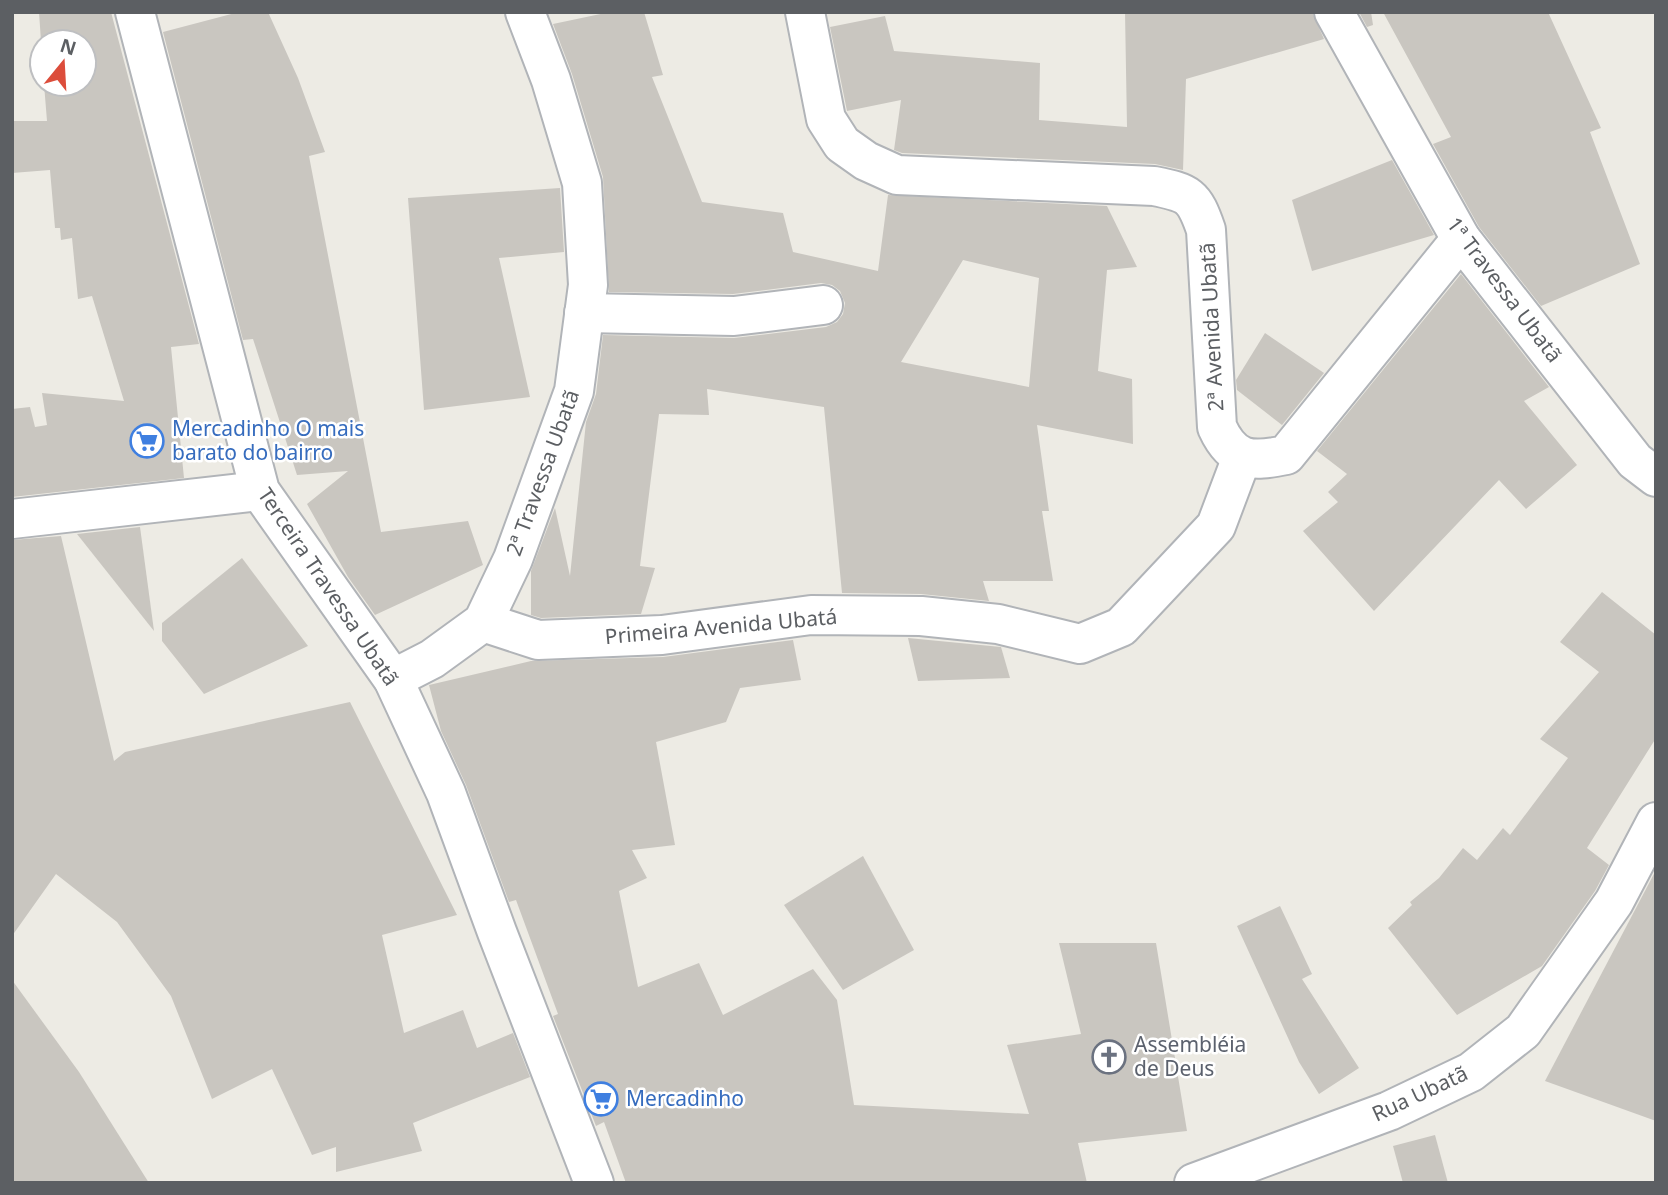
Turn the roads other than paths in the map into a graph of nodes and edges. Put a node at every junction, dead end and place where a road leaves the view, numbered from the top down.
1 (135, 12) edge
2 (525, 12) edge
3 (805, 12) edge
4 (1334, 12) edge
5 (1461, 239) junction
6 (823, 305) dead end
7 (584, 313) junction
8 (1242, 457) junction
9 (1656, 477) edge
10 (260, 491) junction
11 (12, 519) edge
12 (483, 622) junction
13 (393, 679) junction
14 (1656, 822) edge
15 (594, 1183) edge
16 (1194, 1183) edge

1 - 10 street, Terceira Travessa Ubatã
2 - 7 street, 2ª Travessa Ubatã
3 - 8 street, 2ª Avenida Ubatã
4 - 5 street, 1ª Travessa Ubatã
5 - 8 street
5 - 9 street, 1ª Travessa Ubatã
6 - 7 street
7 - 12 street, 2ª Travessa Ubatã
8 - 12 street, Primeira Avenida Ubatá
10 - 11 street
10 - 13 street, Terceira Travessa Ubatã
12 - 13 street, 2ª Travessa Ubatã
13 - 15 street, Terceira Travessa Ubatã
14 - 16 street, Rua Ubatã

